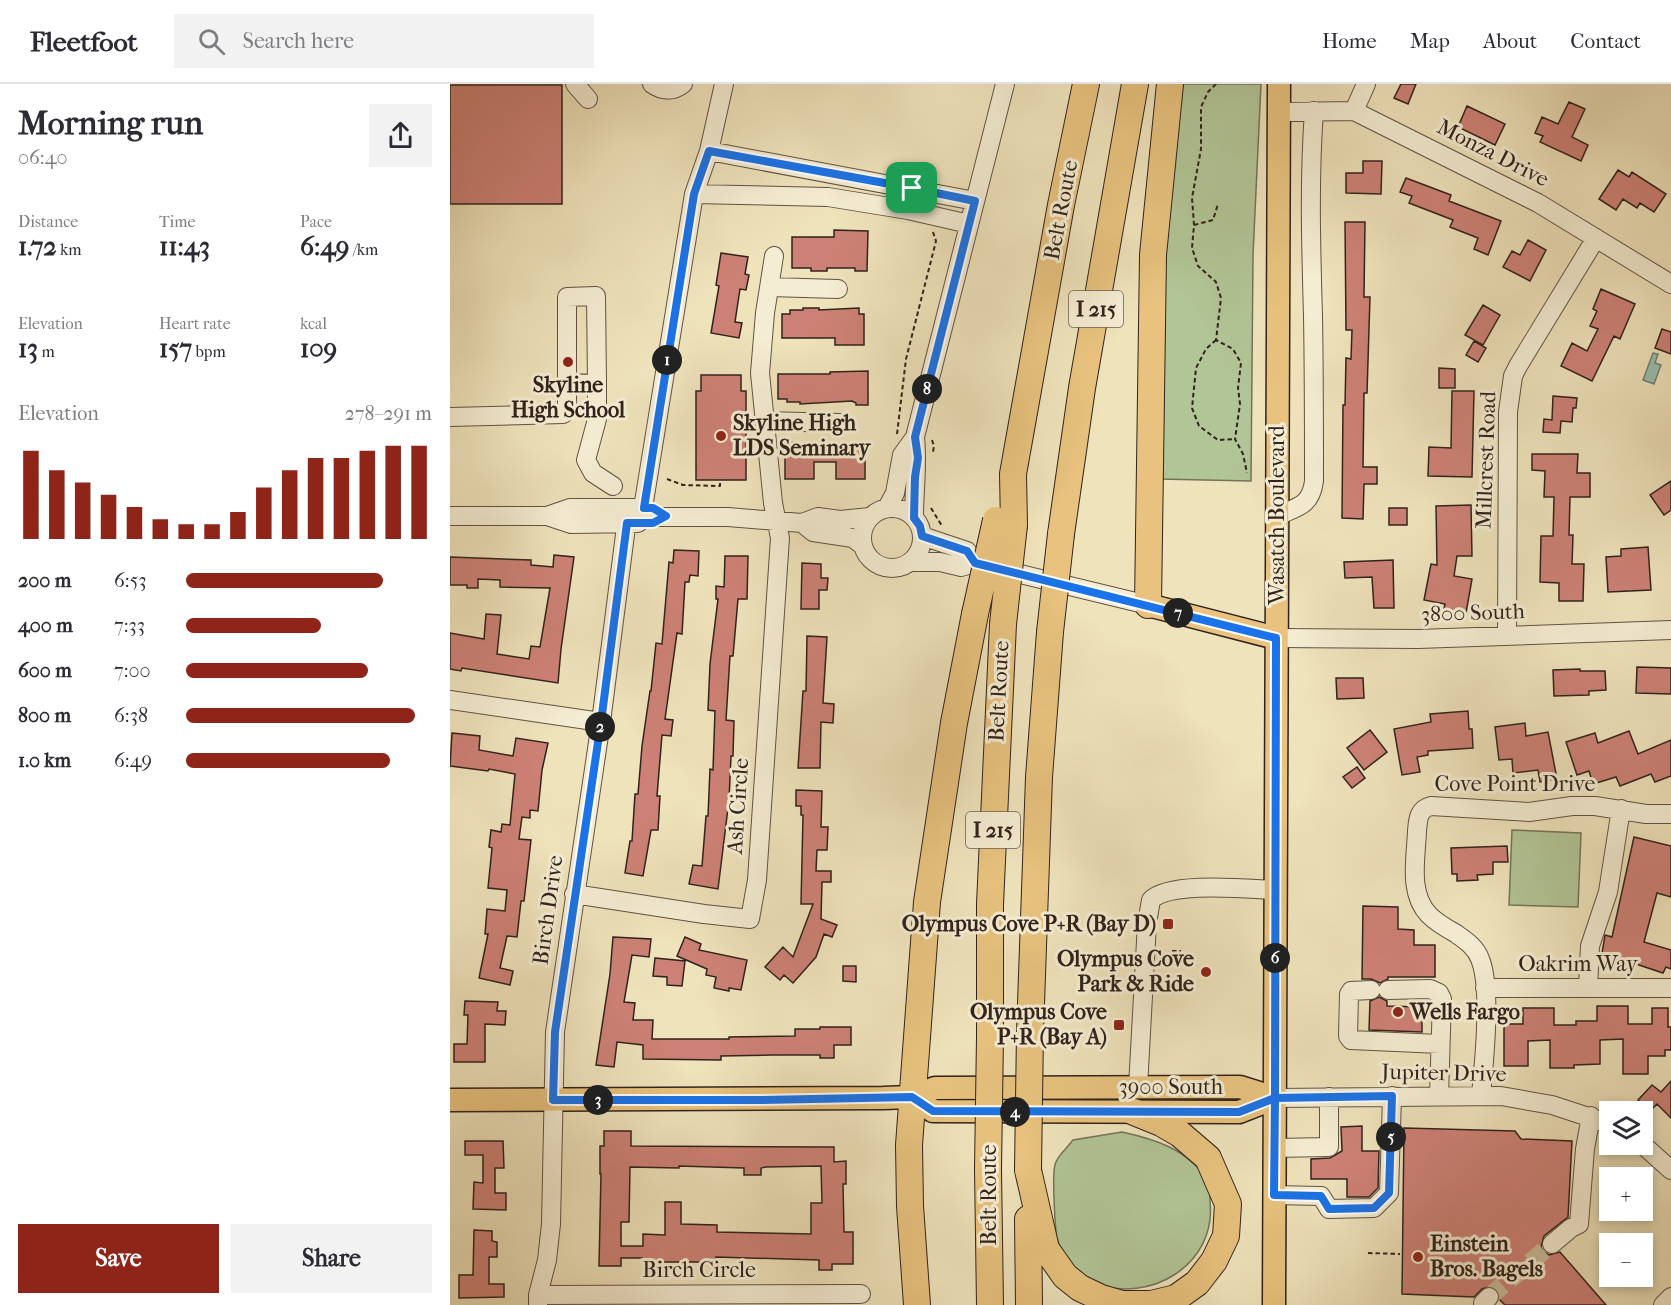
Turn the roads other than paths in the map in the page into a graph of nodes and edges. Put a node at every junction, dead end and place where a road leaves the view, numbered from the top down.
1 (575, 84) edge
2 (652, 84) edge
3 (683, 84) edge
4 (724, 84) edge
5 (1005, 84) edge
6 (1086, 84) edge
7 (1136, 84) edge
8 (1170, 84) edge
9 (1279, 84) edge
10 (1366, 84) edge
11 (588, 99) dead end
12 (1314, 111) junction
13 (1354, 111) junction
14 (1279, 112) junction
15 (709, 151) junction
16 (694, 194) junction
17 (975, 201) junction
18 (969, 224) junction
19 (1596, 238) junction
20 (774, 256) dead end
21 (1671, 284) edge
22 (770, 287) junction
23 (838, 289) dead end
24 (567, 384) junction
25 (597, 384) junction
26 (450, 417) edge
27 (765, 421) junction
28 (841, 423) dead end
29 (915, 437) junction
30 (613, 486) dead end
31 (644, 508) junction
32 (887, 508) junction
33 (450, 516) edge
34 (547, 516) junction
35 (666, 516) junction
36 (1277, 516) junction
37 (870, 517) junction
38 (914, 518) junction
39 (777, 520) junction
40 (627, 523) junction
41 (802, 523) junction
42 (1005, 523) junction
43 (922, 536) junction
44 (863, 546) junction
45 (910, 562) junction
46 (975, 563) junction
47 (1148, 605) junction
48 (1671, 630) edge
49 (1507, 635) junction
50 (1276, 638) junction
51 (450, 700) edge
52 (601, 722) junction
53 (1621, 809) junction
54 (1671, 814) edge
55 (1275, 890) junction
56 (574, 894) junction
57 (1485, 987) junction
58 (1588, 987) junction
59 (1671, 988) edge
60 (1440, 1044) junction
61 (1138, 1087) junction
62 (1439, 1095) junction
63 (1481, 1095) junction
64 (1392, 1096) junction
65 (912, 1097) junction
66 (1329, 1097) junction
67 (1275, 1098) junction
68 (450, 1100) edge
69 (553, 1100) junction
70 (1047, 1112) junction
71 (1134, 1112) junction
72 (1175, 1112) junction
73 (1591, 1116) junction
74 (1599, 1119) edge
75 (1274, 1148) junction
76 (1653, 1154) edge
77 (1028, 1170) junction
78 (1671, 1170) edge
79 (1274, 1195) junction
80 (1552, 1244) tunnel mouth
81 (861, 1294) dead end
82 (1671, 1298) edge
83 (538, 1300) edge
84 (917, 1305) edge
85 (990, 1305) edge
86 (1029, 1305) edge
87 (1274, 1305) edge
88 (1663, 1305) edge

1 - 11 street
2 - 3 street
4 - 15 street
5 - 17 street
6 - 42 highway, Belt Route / I 215
7 - 77 highway, Belt Route / I 215, bridge
8 - 47 highway
9 - 14 main road, Wasatch Boulevard
10 - 13 street
12 - 13 street, Monza Drive
12 - 14 street, Monza Drive
12 - 36 street
13 - 19 street, Monza Drive
14 - 36 main road, Wasatch Boulevard
15 - 16 street
15 - 17 street
16 - 18 street
16 - 31 street
17 - 18 street
18 - 29 street
19 - 21 street, Monza Drive
19 - 49 street, Millcrest Road
20 - 22 street
22 - 23 street
22 - 27 street
24 - 25 street
24 - 25 street
24 - 26 street
25 - 30 street
27 - 28 street
27 - 39 street
29 - 32 street
29 - 38 street
31 - 34 street
31 - 35 street
32 - 37 street
32 - 38 street
33 - 34 street
34 - 40 street
35 - 39 street
35 - 40 street
36 - 50 main road, Wasatch Boulevard
37 - 41 street
37 - 44 street
38 - 43 street
39 - 41 street
39 - 56 street, Ash Circle
40 - 52 street, Birch Drive
41 - 44 street
42 - 65 highway, bridge
42 - 85 highway, Belt Route / I 215, bridge
43 - 45 street
43 - 46 street
44 - 45 street
45 - 46 street
46 - 47 street
47 - 50 main road
48 - 49 street, 3800 South
49 - 50 street, 3800 South
50 - 55 main road, Wasatch Boulevard
51 - 52 street
52 - 56 street, Birch Drive
53 - 54 street, Cove Point Drive
53 - 57 street, Cove Point Drive
53 - 58 street
55 - 61 street
55 - 67 main road, Wasatch Boulevard
56 - 69 street, Birch Drive
57 - 58 street, Oakrim Way
57 - 63 street, Cove Point Drive
58 - 59 street, Oakrim Way
60 - 60 street
60 - 62 street
61 - 65 main road, 3900 South
61 - 67 main road, 3900 South
61 - 70 street
61 - 72 street
62 - 63 street, Jupiter Drive
62 - 64 street, Jupiter Drive
63 - 73 street, Jupiter Drive
64 - 66 street, Jupiter Drive
64 - 79 street
65 - 69 main road, 3900 South
65 - 70 main road, 3900 South
65 - 84 highway
66 - 67 street, Jupiter Drive
66 - 75 street
67 - 72 main road, 3900 South
67 - 75 main road, Wasatch Boulevard
68 - 69 main road, 3900 South
69 - 83 street, Birch Drive
70 - 71 main road, 3900 South
71 - 72 main road, 3900 South
71 - 77 highway
73 - 74 street, Jupiter Drive
73 - 80 street
75 - 79 main road, Wasatch Boulevard
76 - 78 street
77 - 86 highway, Belt Route / I 215
79 - 87 main road, Wasatch Boulevard
81 - 83 street, Birch Circle
82 - 88 street

